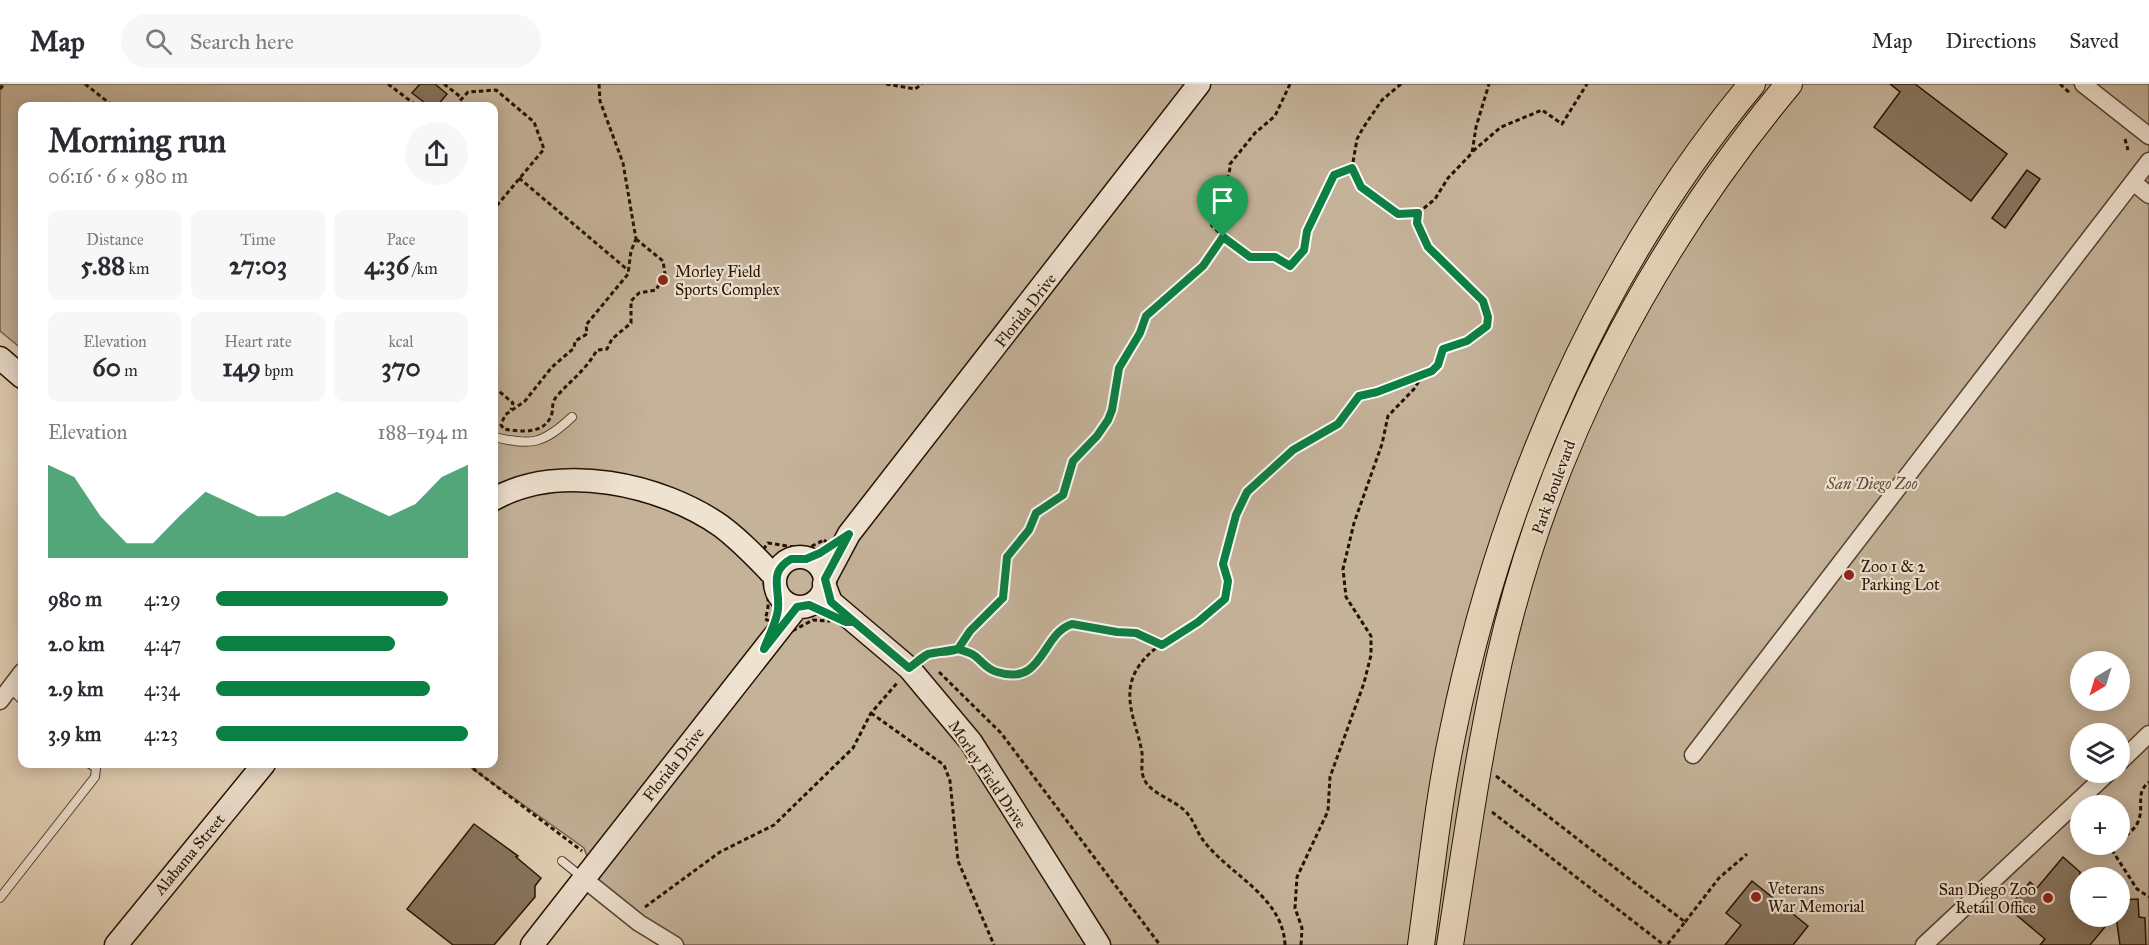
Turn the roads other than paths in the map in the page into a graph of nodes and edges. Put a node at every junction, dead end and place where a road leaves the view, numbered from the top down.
1 (1199, 84) edge
2 (1752, 84) edge
3 (1789, 84) edge
4 (2083, 84) edge
5 (2149, 136) edge
6 (2149, 161) edge
7 (2133, 183) junction
8 (2149, 195) edge
9 (0, 358) edge
10 (18, 374) edge
11 (572, 417) dead end
12 (498, 438) edge
13 (498, 497) edge
14 (849, 534) junction
15 (740, 542) junction
16 (798, 559) junction
17 (824, 581) junction
18 (776, 585) junction
19 (803, 606) junction
20 (854, 622) junction
21 (764, 649) junction
22 (18, 676) edge
23 (3, 690) edge
24 (18, 698) edge
25 (2149, 734) edge
26 (2130, 752) edge
27 (1693, 754) dead end
28 (96, 768) edge
29 (261, 768) edge
30 (2097, 783) edge
31 (562, 861) dead end
32 (590, 870) junction
33 (0, 898) edge
34 (116, 945) edge
35 (532, 945) edge
36 (675, 945) edge
37 (1099, 945) edge
38 (1421, 945) edge
39 (1450, 945) edge
40 (1924, 945) edge

1 - 14 street, Florida Drive
2 - 38 main road, Park Boulevard
3 - 39 main road, Park Boulevard
4 - 5 street
6 - 7 street
7 - 8 street
7 - 27 street
9 - 10 street
11 - 12 lane
13 - 15 street
14 - 16 street, Florida Drive
14 - 17 street, Florida Drive
15 - 16 street
15 - 18 street
16 - 17 street
16 - 18 street
17 - 19 street
17 - 20 street, Morley Field Drive
18 - 19 street
18 - 21 street, Florida Drive
19 - 20 street, Morley Field Drive
19 - 21 street, Florida Drive
20 - 37 street, Morley Field Drive
21 - 32 street, Florida Drive
22 - 23 street
23 - 24 lane
25 - 26 street
28 - 33 lane
29 - 34 street, Alabama Street
30 - 40 street
31 - 32 lane
32 - 35 street, Florida Drive
32 - 36 street

